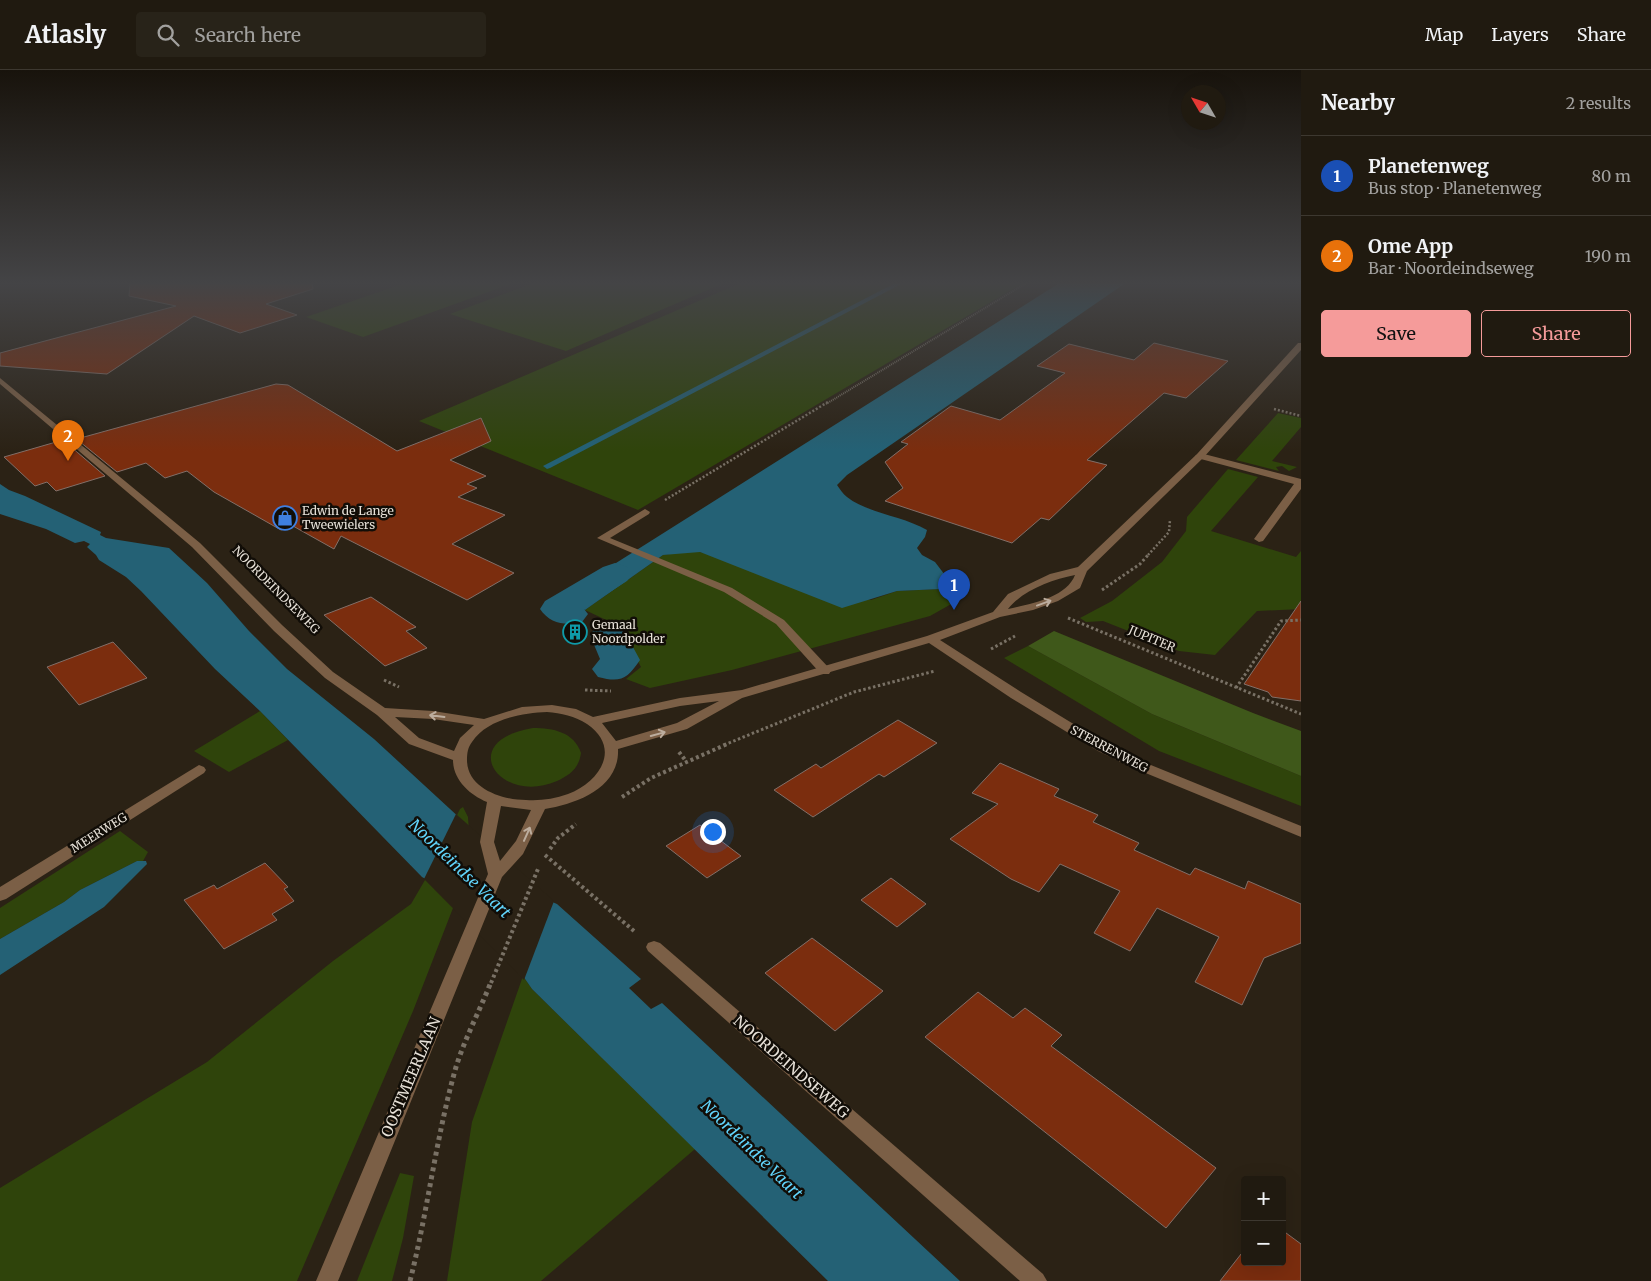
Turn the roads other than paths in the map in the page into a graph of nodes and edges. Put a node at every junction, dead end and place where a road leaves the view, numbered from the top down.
1 (1301, 345) edge
2 (0, 380) edge
3 (1200, 456) junction
4 (1301, 482) edge
5 (645, 512) road end
6 (1258, 539) dead end
7 (1082, 570) junction
8 (997, 614) junction
9 (931, 639) junction
10 (825, 671) junction
11 (743, 694) junction
12 (382, 712) junction
13 (592, 721) junction
14 (485, 723) junction
15 (611, 747) junction
16 (460, 758) junction
17 (198, 770) dead end
18 (495, 800) junction
19 (540, 805) junction
20 (1301, 832) edge
21 (496, 874) junction
22 (0, 895) edge
23 (654, 947) road end
24 (327, 1281) edge
25 (1036, 1281) edge

1 - 3 street
2 - 12 street, NOORDEINDSEWEG
3 - 4 street
3 - 7 street
4 - 6 street
5 - 10 street
7 - 8 street
8 -> 7 street
8 - 9 street
9 - 10 street
9 - 20 street, STERRENWEG
10 - 11 street
11 - 13 street
15 -> 11 street
14 -> 12 street
12 - 16 street, NOORDEINDSEWEG
13 - 14 street
13 - 15 street
14 - 16 street
15 - 19 street
16 - 18 street
17 - 22 street, MEERWEG
18 - 19 street
18 - 21 street
21 -> 19 street, OOSTMEERLAAN
21 - 24 street, OOSTMEERLAAN
23 - 25 street, NOORDEINDSEWEG

